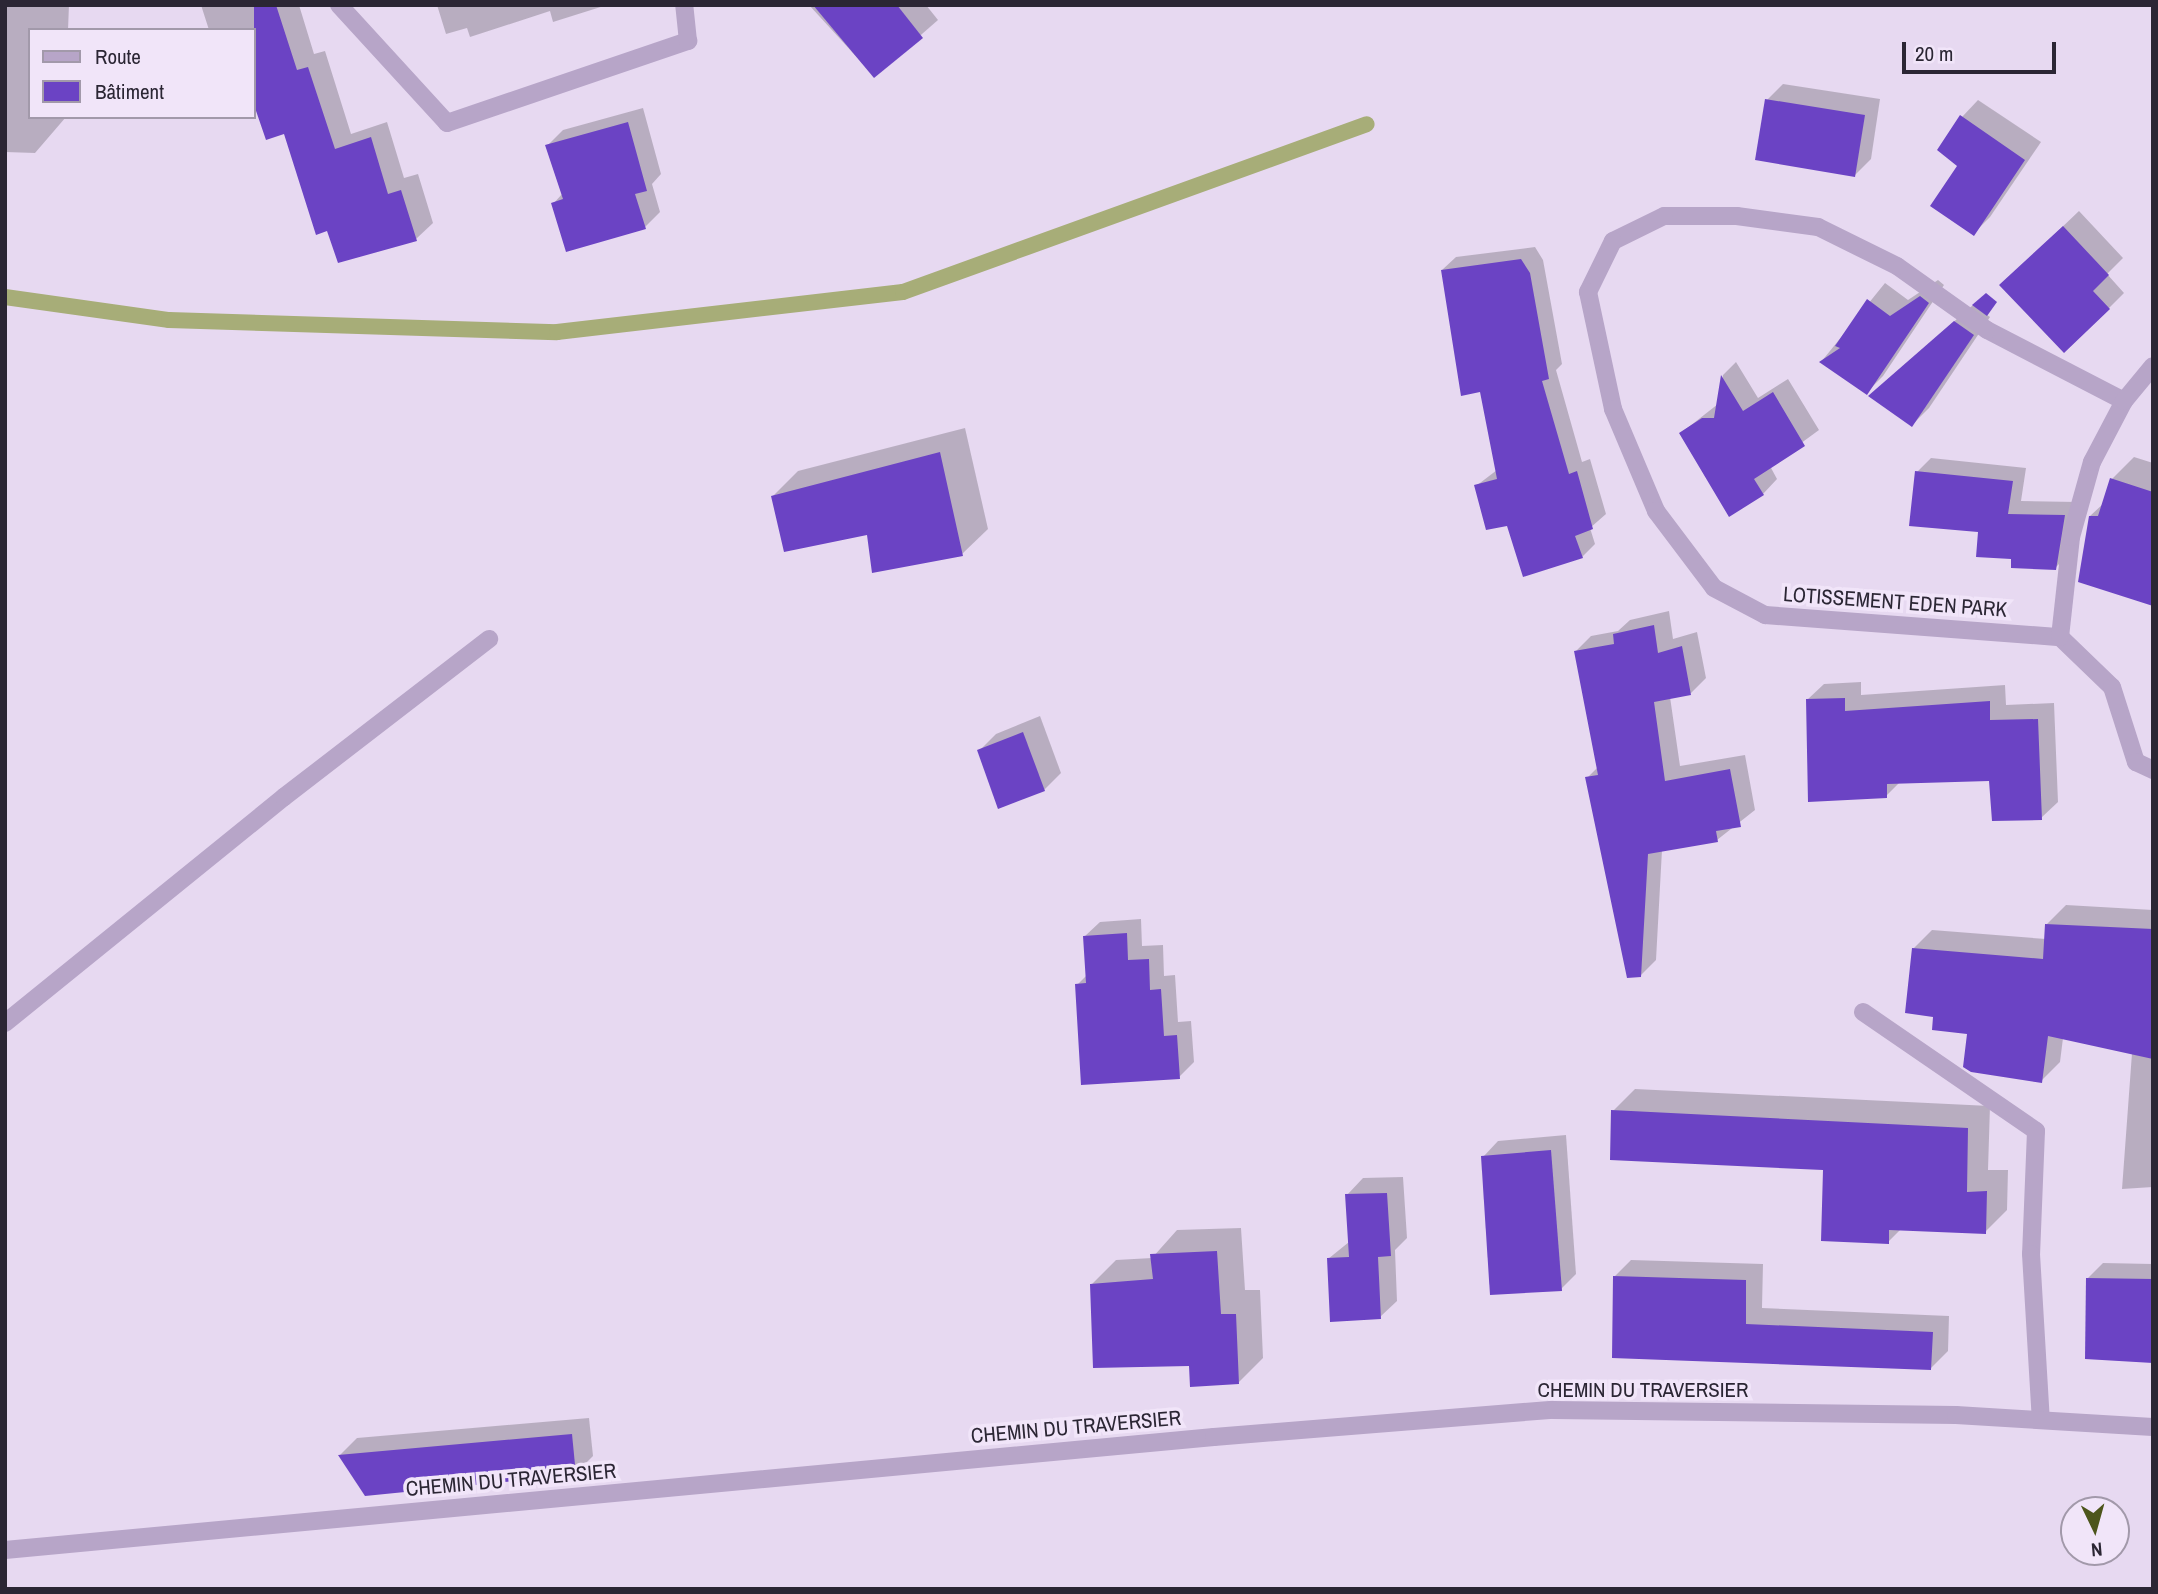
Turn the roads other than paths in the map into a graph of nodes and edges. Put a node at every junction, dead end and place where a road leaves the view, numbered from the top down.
1 (339, 5) edge
2 (684, 5) edge
3 (2153, 366) edge
4 (2124, 401) junction
5 (2060, 637) junction
6 (489, 639) dead end
7 (2153, 770) edge
8 (1863, 1012) dead end
9 (5, 1023) edge
10 (2041, 1420) junction
11 (2153, 1427) edge
12 (5, 1550) edge

1 - 2 street
3 - 4 street
4 - 5 street
4 - 5 street, LOTISSEMENT EDEN PARK
5 - 7 street
6 - 9 street
8 - 10 street
10 - 11 street, CHEMIN DU TRAVERSIER
10 - 12 street, CHEMIN DU TRAVERSIER

